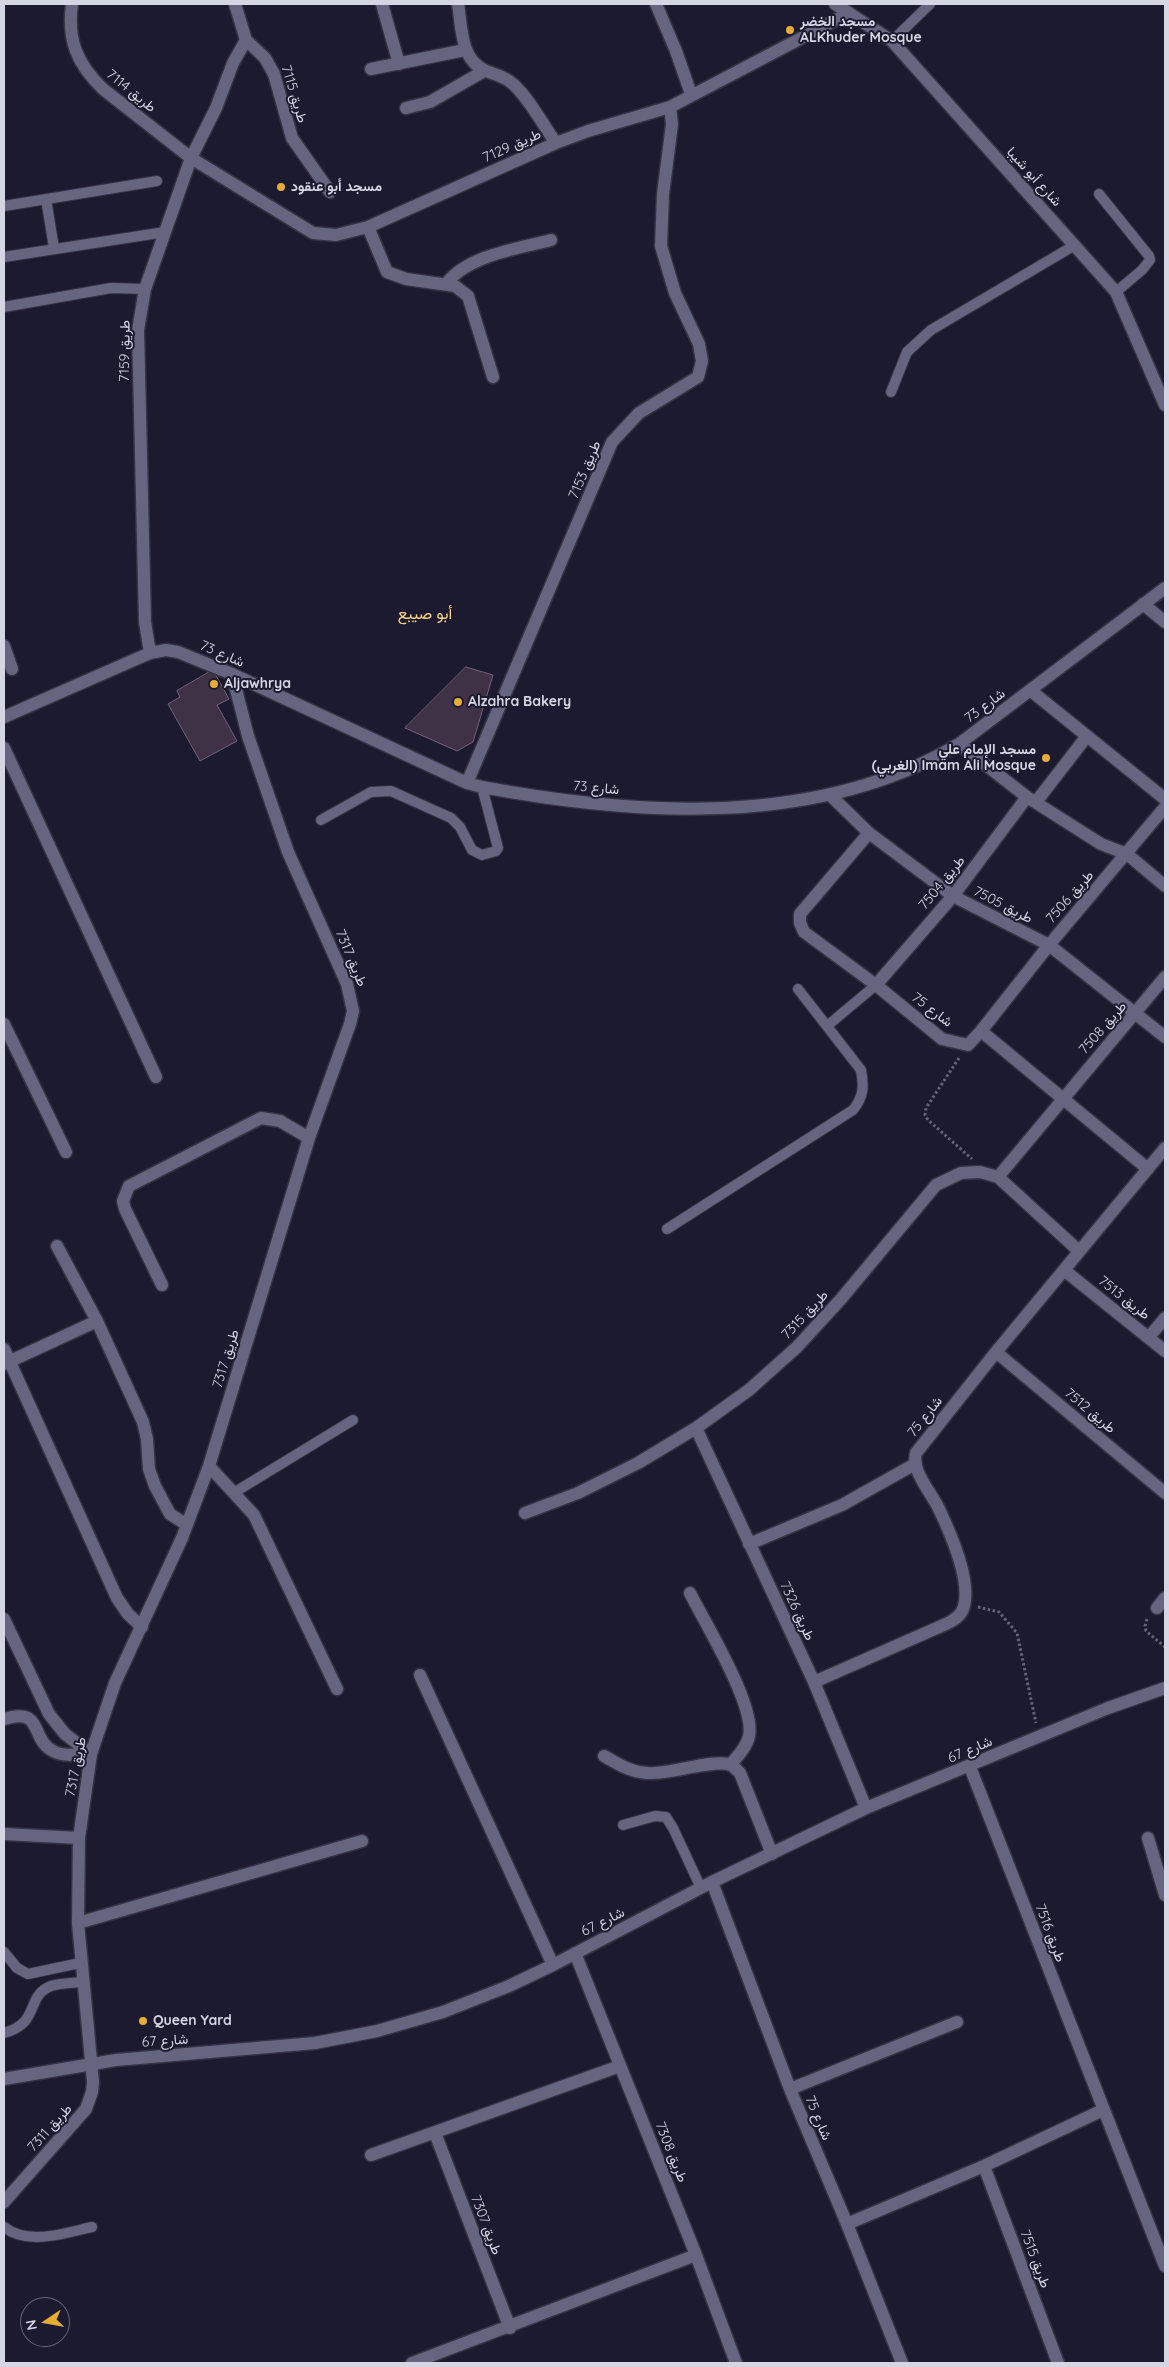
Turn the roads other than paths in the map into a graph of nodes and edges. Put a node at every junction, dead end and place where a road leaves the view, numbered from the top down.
1 (72, 4) edge
2 (234, 4) edge
3 (382, 4) edge
4 (458, 4) edge
5 (656, 4) edge
6 (835, 4) edge
7 (930, 4) edge
8 (849, 13) junction
9 (246, 40) junction
10 (892, 41) junction
11 (465, 50) junction
12 (399, 64) junction
13 (371, 69) dead end
14 (484, 70) junction
15 (691, 94) junction
16 (670, 106) junction
17 (406, 108) dead end
18 (556, 142) junction
19 (191, 158) junction
20 (157, 181) dead end
21 (330, 192) dead end
22 (1099, 194) dead end
23 (46, 199) junction
24 (4, 206) edge
25 (368, 227) junction
26 (165, 232) junction
27 (551, 240) dead end
28 (1075, 245) junction
29 (54, 248) junction
30 (4, 256) edge
31 (446, 284) junction
32 (145, 289) junction
33 (1116, 292) junction
34 (4, 307) edge
35 (492, 377) dead end
36 (891, 392) dead end
37 (1165, 403) edge
38 (1165, 588) edge
39 (1144, 604) junction
40 (1165, 622) edge
41 (4, 646) edge
42 (150, 653) junction
43 (12, 669) dead end
44 (232, 674) junction
45 (1030, 690) junction
46 (4, 717) edge
47 (1087, 736) junction
48 (959, 744) junction
49 (4, 748) edge
50 (467, 783) junction
51 (482, 787) junction
52 (830, 795) junction
53 (1032, 799) junction
54 (1165, 799) edge
55 (1165, 807) edge
56 (320, 820) dead end
57 (869, 833) junction
58 (1127, 854) junction
59 (1165, 886) edge
60 (953, 896) junction
61 (1049, 945) junction
62 (1165, 977) edge
63 (876, 985) junction
64 (798, 989) dead end
65 (1136, 1012) junction
66 (4, 1024) edge
67 (826, 1026) junction
68 (981, 1031) junction
69 (1165, 1037) edge
70 (156, 1077) dead end
71 (1062, 1098) junction
72 (309, 1138) junction
73 (1165, 1148) edge
74 (66, 1152) dead end
75 (1148, 1169) junction
76 (998, 1177) junction
77 (666, 1229) dead end
78 (57, 1246) dead end
79 (1080, 1251) junction
80 (1064, 1270) junction
81 (162, 1285) dead end
82 (1165, 1318) edge
83 (96, 1321) junction
84 (1149, 1337) junction
85 (4, 1349) edge
86 (1165, 1351) edge
87 (996, 1352) junction
88 (7, 1363) edge
89 (353, 1420) dead end
90 (696, 1428) junction
91 (915, 1464) junction
92 (209, 1466) junction
93 (234, 1492) junction
94 (1165, 1493) edge
95 (525, 1513) dead end
96 (187, 1525) junction
97 (749, 1544) junction
98 (690, 1593) dead end
99 (1165, 1598) edge
100 (1156, 1608) road end
101 (4, 1619) edge
102 (142, 1627) junction
103 (420, 1675) dead end
104 (814, 1682) junction
105 (1165, 1688) edge
106 (337, 1689) dead end
107 (4, 1719) edge
108 (90, 1754) junction
109 (604, 1756) dead end
110 (730, 1765) junction
111 (970, 1767) junction
112 (866, 1808) junction
113 (623, 1825) dead end
114 (4, 1834) edge
115 (79, 1838) junction
116 (1148, 1838) dead end
117 (362, 1841) dead end
118 (772, 1854) junction
119 (706, 1885) junction
120 (1165, 1895) edge
121 (78, 1923) junction
122 (4, 1952) edge
123 (576, 1953) junction
124 (80, 1964) junction
125 (553, 1965) junction
126 (82, 1982) junction
127 (957, 2022) dead end
128 (4, 2033) edge
129 (91, 2063) junction
130 (620, 2066) junction
131 (23, 2076) junction
132 (4, 2079) edge
133 (4, 2085) edge
134 (790, 2089) junction
135 (1104, 2110) junction
136 (435, 2132) junction
137 (372, 2155) dead end
138 (984, 2166) junction
139 (4, 2202) edge
140 (847, 2224) junction
141 (4, 2227) edge
142 (92, 2227) dead end
143 (696, 2256) junction
144 (1165, 2266) edge
145 (510, 2328) junction
146 (412, 2363) edge
147 (736, 2363) edge
148 (902, 2363) edge
149 (1058, 2363) edge

1 - 19 street, طريق 7114
2 - 9 street, طريق 7115
3 - 12 street
4 - 11 street
5 - 15 street
6 - 8 street, شارع أبو شيبا
7 - 10 lane
8 - 10 street, شارع أبو شيبا
8 - 15 street, طريق 7129
9 - 19 street, طريق 7159
9 - 21 street, طريق 7115
10 - 28 street, شارع أبو شيبا
11 - 12 street
11 - 14 street
12 - 13 street
14 - 17 street
14 - 18 street
15 - 16 street, طريق 7129
16 - 18 street, طريق 7129
16 - 50 street, طريق 7153
18 - 25 street, طريق 7129
19 - 25 street, طريق 7129
19 - 26 street, طريق 7159
20 - 23 lane
22 - 33 lane
23 - 24 lane
23 - 29 lane
25 - 31 street
26 - 29 lane
26 - 32 street, طريق 7159
27 - 31 street
28 - 33 street, شارع أبو شيبا
28 - 36 lane
29 - 30 lane
31 - 35 street
32 - 34 lane
32 - 42 street, طريق 7159
33 - 37 street, شارع أبو شيبا
38 - 39 street, شارع 73
39 - 40 street
39 - 45 street, شارع 73
41 - 43 street
42 - 44 street, شارع 73
42 - 46 street, شارع 73
44 - 50 street, شارع 73
44 - 72 street, طريق 7317
45 - 47 street
45 - 48 street, شارع 73
47 - 53 street, طريق 7504
47 - 54 street
48 - 52 street, شارع 73
48 - 53 street
49 - 70 street
50 - 51 street, شارع 73
51 - 52 street, شارع 73
51 - 56 lane
52 - 57 street, طريق 7505
53 - 58 street
53 - 60 street, طريق 7504
55 - 58 street, طريق 7506
57 - 60 street, طريق 7505
57 - 63 street, شارع 75
58 - 59 street
58 - 61 street, طريق 7506
60 - 61 street, طريق 7505
60 - 63 street, طريق 7504
61 - 65 street, طريق 7505
61 - 68 street, طريق 7506
62 - 65 street, طريق 7508
63 - 67 lane
63 - 68 street, شارع 75
64 - 67 lane
65 - 69 street, طريق 7505
65 - 71 street, طريق 7508
66 - 74 street
67 - 77 lane
68 - 71 street
71 - 75 street
71 - 76 street
72 - 81 street
72 - 92 street, طريق 7317
73 - 75 street, شارع 75
75 - 79 street, شارع 75
76 - 79 street
76 - 90 street, طريق 7315
78 - 83 street
79 - 80 street, شارع 75
80 - 84 street, طريق 7513
80 - 87 street, شارع 75
82 - 84 street
83 - 88 street
83 - 96 street
84 - 86 street, طريق 7513
85 - 88 street
87 - 91 street, شارع 75
87 - 94 street, طريق 7512
88 - 102 street
89 - 93 lane
90 - 95 street, طريق 7315
90 - 97 street, طريق 7326
91 - 97 street
91 - 104 street
92 - 93 street
92 - 96 street, طريق 7317
93 - 106 street
96 - 102 street, طريق 7317
97 - 104 street, طريق 7326
98 - 110 street
99 - 100 street
101 - 108 street
102 - 108 street, طريق 7317
103 - 125 street
104 - 112 street, طريق 7326
105 - 111 street, شارع 67
107 - 108 street
108 - 115 street, طريق 7317
109 - 110 street
110 - 118 street
111 - 112 street, شارع 67
111 - 135 street, طريق 7516
112 - 118 street, شارع 67
113 - 119 lane
114 - 115 street
115 - 121 street, طريق 7317
116 - 120 street
117 - 121 street
118 - 119 street, شارع 67
119 - 123 street, شارع 67
119 - 134 street, شارع 75
121 - 124 street, طريق 7317
122 - 124 lane
123 - 125 street, شارع 67
123 - 130 street, طريق 7308
124 - 126 street, طريق 7317
125 - 129 street, شارع 67
126 - 128 lane
126 - 129 street, طريق 7317
127 - 134 street
129 - 131 street, شارع 67
129 - 139 street, طريق 7311
130 - 136 street
130 - 143 street, طريق 7308
131 - 132 street
131 - 133 street
134 - 140 street, شارع 75
135 - 138 street
135 - 144 street, طريق 7516
136 - 137 street
136 - 145 street, طريق 7307
138 - 140 street
138 - 149 street, طريق 7515
140 - 148 street, شارع 75
141 - 142 lane
143 - 145 street
143 - 147 street, طريق 7308
145 - 146 street

